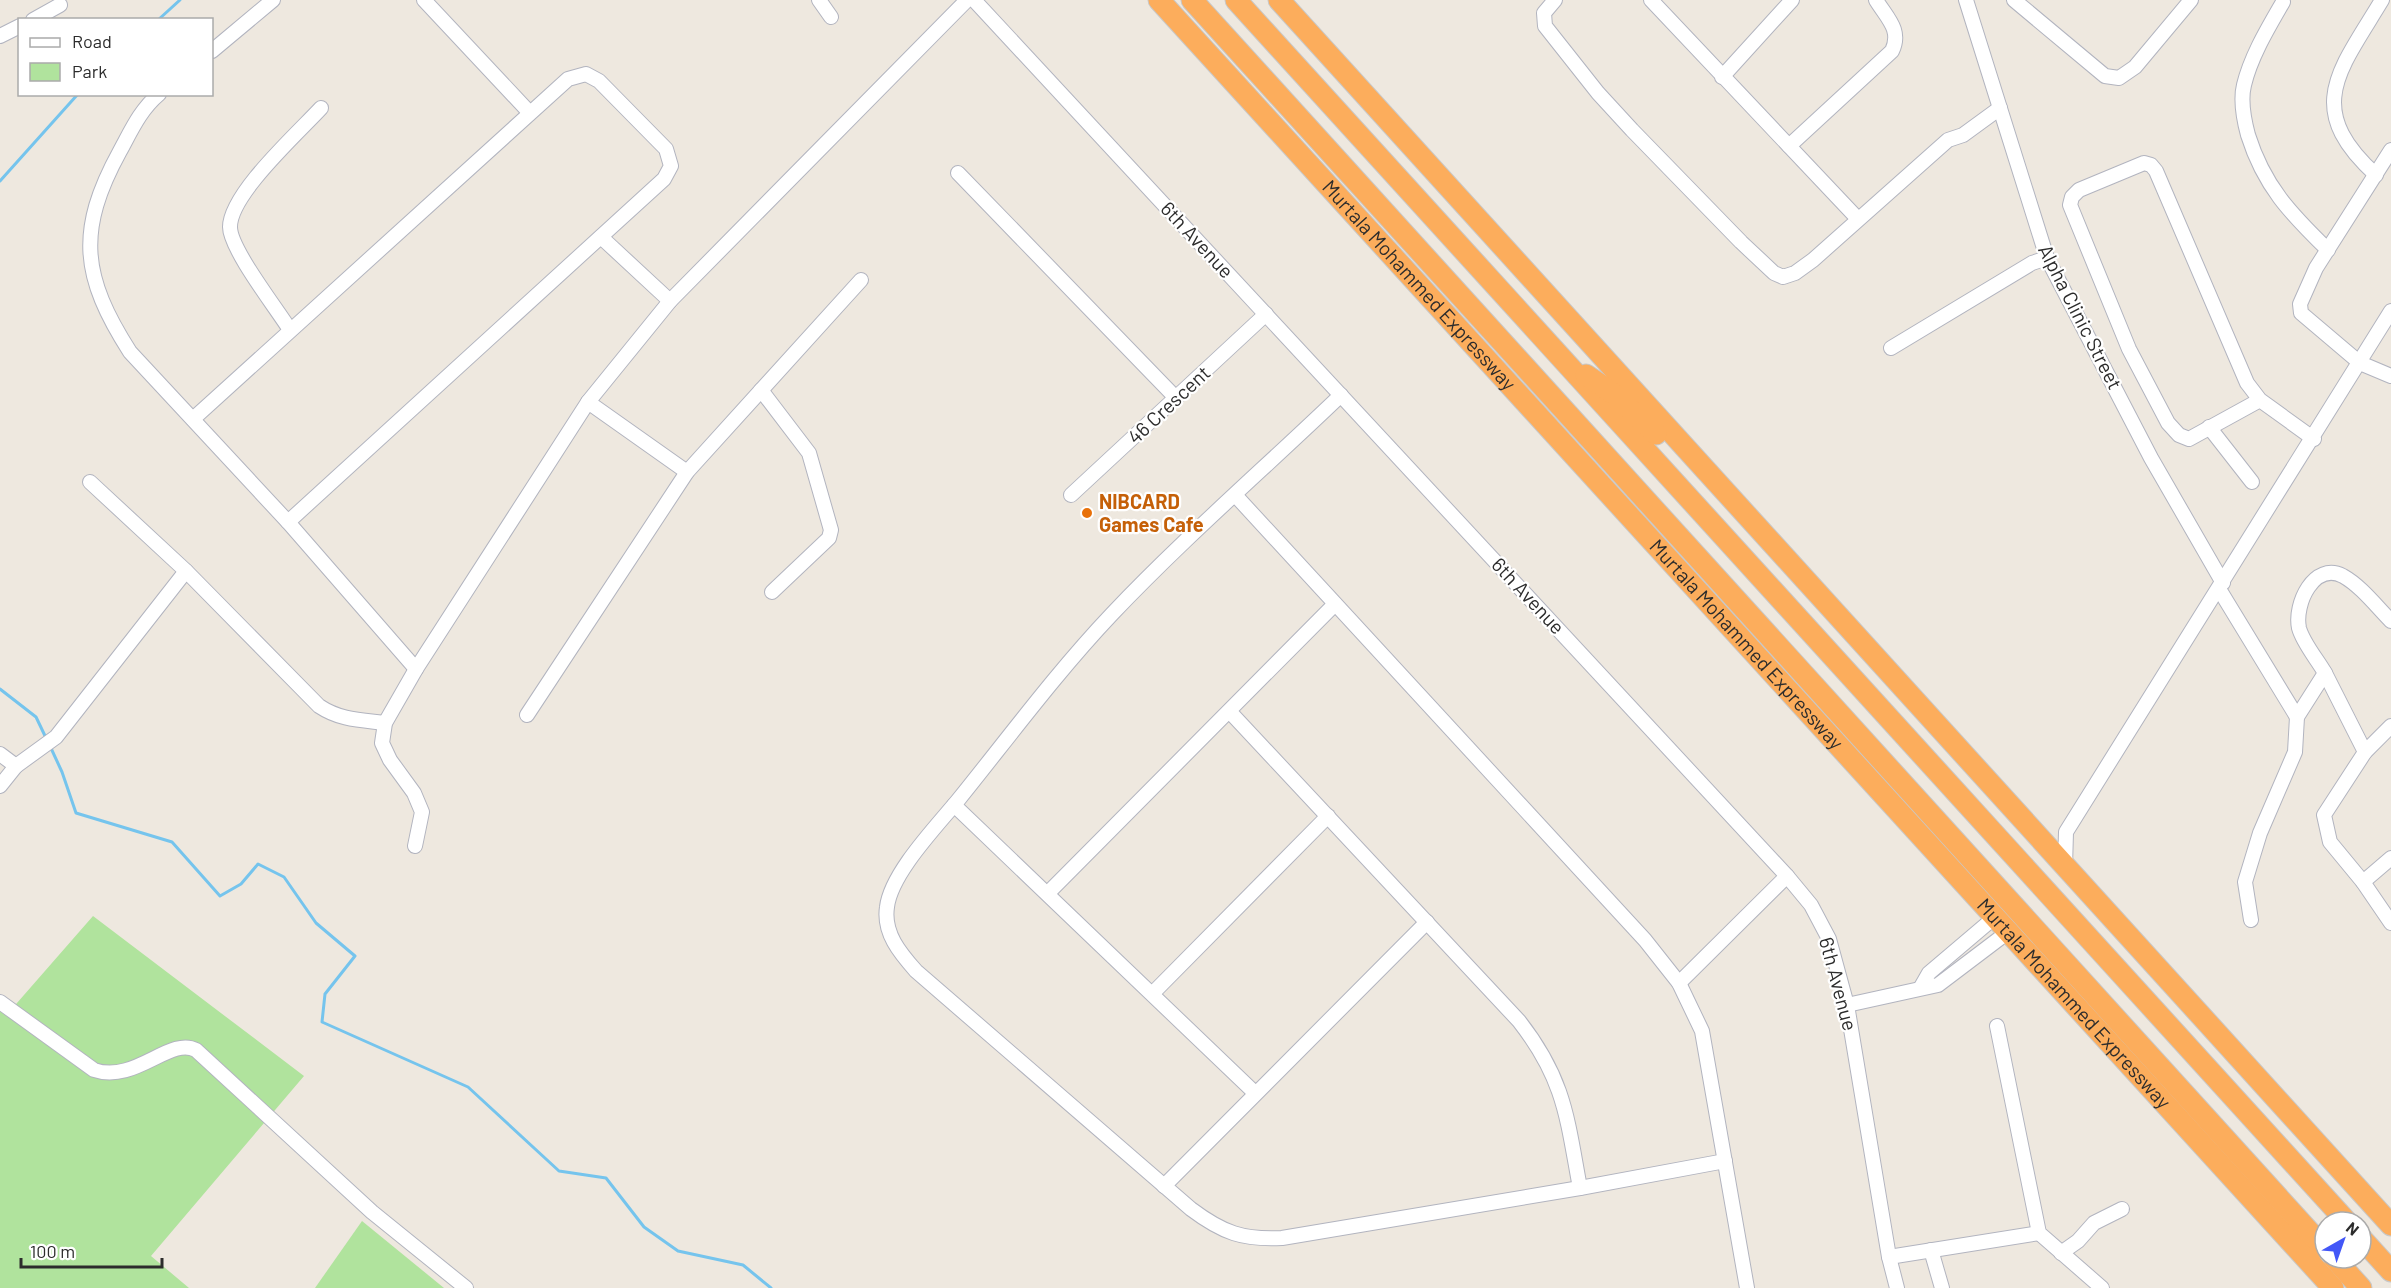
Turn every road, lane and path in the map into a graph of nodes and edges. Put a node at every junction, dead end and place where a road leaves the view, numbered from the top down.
1 (273, 0) edge
2 (424, 0) edge
3 (819, 0) edge
4 (967, 0) edge
5 (974, 0) edge
6 (1160, 0) edge
7 (1192, 0) edge
8 (1236, 0) edge
9 (1280, 0) edge
10 (1555, 0) edge
11 (1651, 0) edge
12 (1876, 0) edge
13 (1966, 0) edge
14 (2013, 0) edge
15 (2382, 0) edge
16 (2186, 2) edge
17 (2283, 2) dead end
18 (1784, 3) edge
19 (60, 5) dead end
20 (831, 17) dead end
21 (37, 18) edge
22 (18, 27) edge
23 (0, 36) edge
24 (213, 50) edge
25 (1722, 77) junction
26 (157, 96) edge
27 (321, 108) dead end
28 (2000, 108) junction
29 (529, 112) junction
30 (1789, 146) junction
31 (2391, 150) edge
32 (958, 173) dead end
33 (2376, 175) junction
34 (1858, 219) junction
35 (602, 237) junction
36 (2328, 250) junction
37 (2047, 258) junction
38 (861, 280) dead end
39 (670, 301) junction
40 (1266, 314) junction
41 (2389, 321) edge
42 (290, 330) junction
43 (1891, 348) dead end
44 (1560, 358) junction
45 (2360, 363) junction
46 (2391, 376) edge
47 (761, 390) junction
48 (1341, 395) junction
49 (1176, 398) junction
50 (2260, 400) junction
51 (588, 402) junction
52 (193, 419) junction
53 (1573, 420) junction
54 (2210, 428) junction
55 (2314, 439) junction
56 (687, 472) junction
57 (90, 482) dead end
58 (2252, 482) dead end
59 (1071, 495) dead end
60 (1236, 496) junction
61 (1622, 509) junction
62 (1748, 516) junction
63 (288, 522) junction
64 (186, 571) junction
65 (2221, 586) junction
66 (772, 592) dead end
67 (1335, 604) junction
68 (2389, 616) edge
69 (416, 669) junction
70 (2325, 673) junction
71 (1230, 712) junction
72 (527, 715) dead end
73 (2297, 717) junction
74 (385, 723) junction
75 (2391, 726) edge
76 (2365, 752) junction
77 (0, 754) edge
78 (19, 763) junction
79 (0, 786) edge
80 (954, 805) junction
81 (1328, 816) junction
82 (2066, 832) junction
83 (2037, 836) junction
84 (415, 846) dead end
85 (2391, 858) edge
86 (2065, 867) junction
87 (1787, 876) junction
88 (2363, 882) junction
89 (1048, 893) junction
90 (2251, 920) dead end
91 (1426, 922) junction
92 (2391, 923) edge
93 (2001, 925) junction
94 (1679, 983) junction
95 (1921, 987) junction
96 (1153, 993) junction
97 (0, 1002) edge
98 (1847, 1005) junction
99 (1998, 1026) dead end
100 (1256, 1093) junction
101 (1725, 1161) junction
102 (1164, 1186) junction
103 (1580, 1188) junction
104 (2122, 1209) dead end
105 (2335, 1210) edge
106 (2391, 1225) edge
107 (2039, 1233) junction
108 (2313, 1236) edge
109 (1931, 1250) junction
110 (2373, 1251) edge
111 (2061, 1253) junction
112 (1889, 1257) junction
113 (2345, 1270) edge
114 (2391, 1271) edge
115 (466, 1288) edge
116 (1747, 1288) edge
117 (1897, 1288) edge
118 (1942, 1288) edge
119 (2102, 1288) edge
120 (2333, 1288) edge
121 (2361, 1288) edge

1 - 24 street
2 - 29 street
3 - 20 street
4 - 39 street
5 - 40 street, 6th Avenue
6 - 61 highway, Murtala Mohammed Expressway
7 - 53 highway, Murtala Mohammed Expressway
8 - 44 highway
9 - 62 highway
10 - 34 street
11 - 25 street
12 - 30 street
13 - 28 street, Alpha Clinic Street
14 - 16 street
15 - 33 street
17 - 36 street
18 - 25 street
19 - 21 street
22 - 23 street
25 - 30 street
26 - 52 street
27 - 42 street
28 - 34 street
28 - 37 street, Alpha Clinic Street
29 - 35 street
29 - 42 street
30 - 34 street
31 - 33 street
32 - 49 street
33 - 36 street
35 - 39 street
35 - 63 street
36 - 45 street
37 - 43 street
37 - 65 street, Alpha Clinic Street
38 - 47 street
39 - 51 street
40 - 48 street, 6th Avenue
40 - 49 street, 46 Crescent
41 - 45 street
42 - 52 street
44 - 62 highway
44 - 105 highway
45 - 46 street
45 - 55 street
47 - 56 street
47 - 66 street
48 - 60 street
48 - 87 street, 6th Avenue
49 - 59 street, 46 Crescent
50 - 54 street
50 - 54 street
50 - 55 street
51 - 56 street
51 - 69 street
52 - 63 street
53 - 61 highway
53 - 108 highway, Murtala Mohammed Expressway
54 - 58 street
55 - 65 street
56 - 72 street
57 - 64 street
60 - 67 street
60 - 80 street
61 - 93 highway, Murtala Mohammed Expressway
62 - 83 highway
63 - 69 street
64 - 74 street
64 - 78 street
65 - 73 street, Alpha Clinic Street
65 - 82 street
67 - 71 street
67 - 94 street
68 - 70 street
69 - 74 street
70 - 73 street
70 - 76 street
71 - 81 street
71 - 89 street
73 - 90 street
74 - 84 street
75 - 76 street
76 - 88 street
77 - 78 street
78 - 79 street
80 - 89 street
80 - 102 street
81 - 91 street
81 - 96 street
82 - 83 street
82 - 86 street
83 - 86 highway
85 - 88 street
86 - 106 highway
87 - 94 street
87 - 98 street, 6th Avenue
88 - 92 street
89 - 96 street
91 - 100 street
91 - 103 street
93 - 95 street
93 - 95 street
93 - 120 highway, Murtala Mohammed Expressway
94 - 101 street
95 - 98 street
96 - 100 street
97 - 115 street
98 - 112 street, 6th Avenue
99 - 107 street
100 - 102 street
101 - 103 street
101 - 116 street
102 - 103 street
104 - 111 street
107 - 109 street
107 - 111 street
109 - 112 street
109 - 118 street
110 - 114 highway
111 - 119 street
112 - 117 street, 6th Avenue
113 - 121 highway

